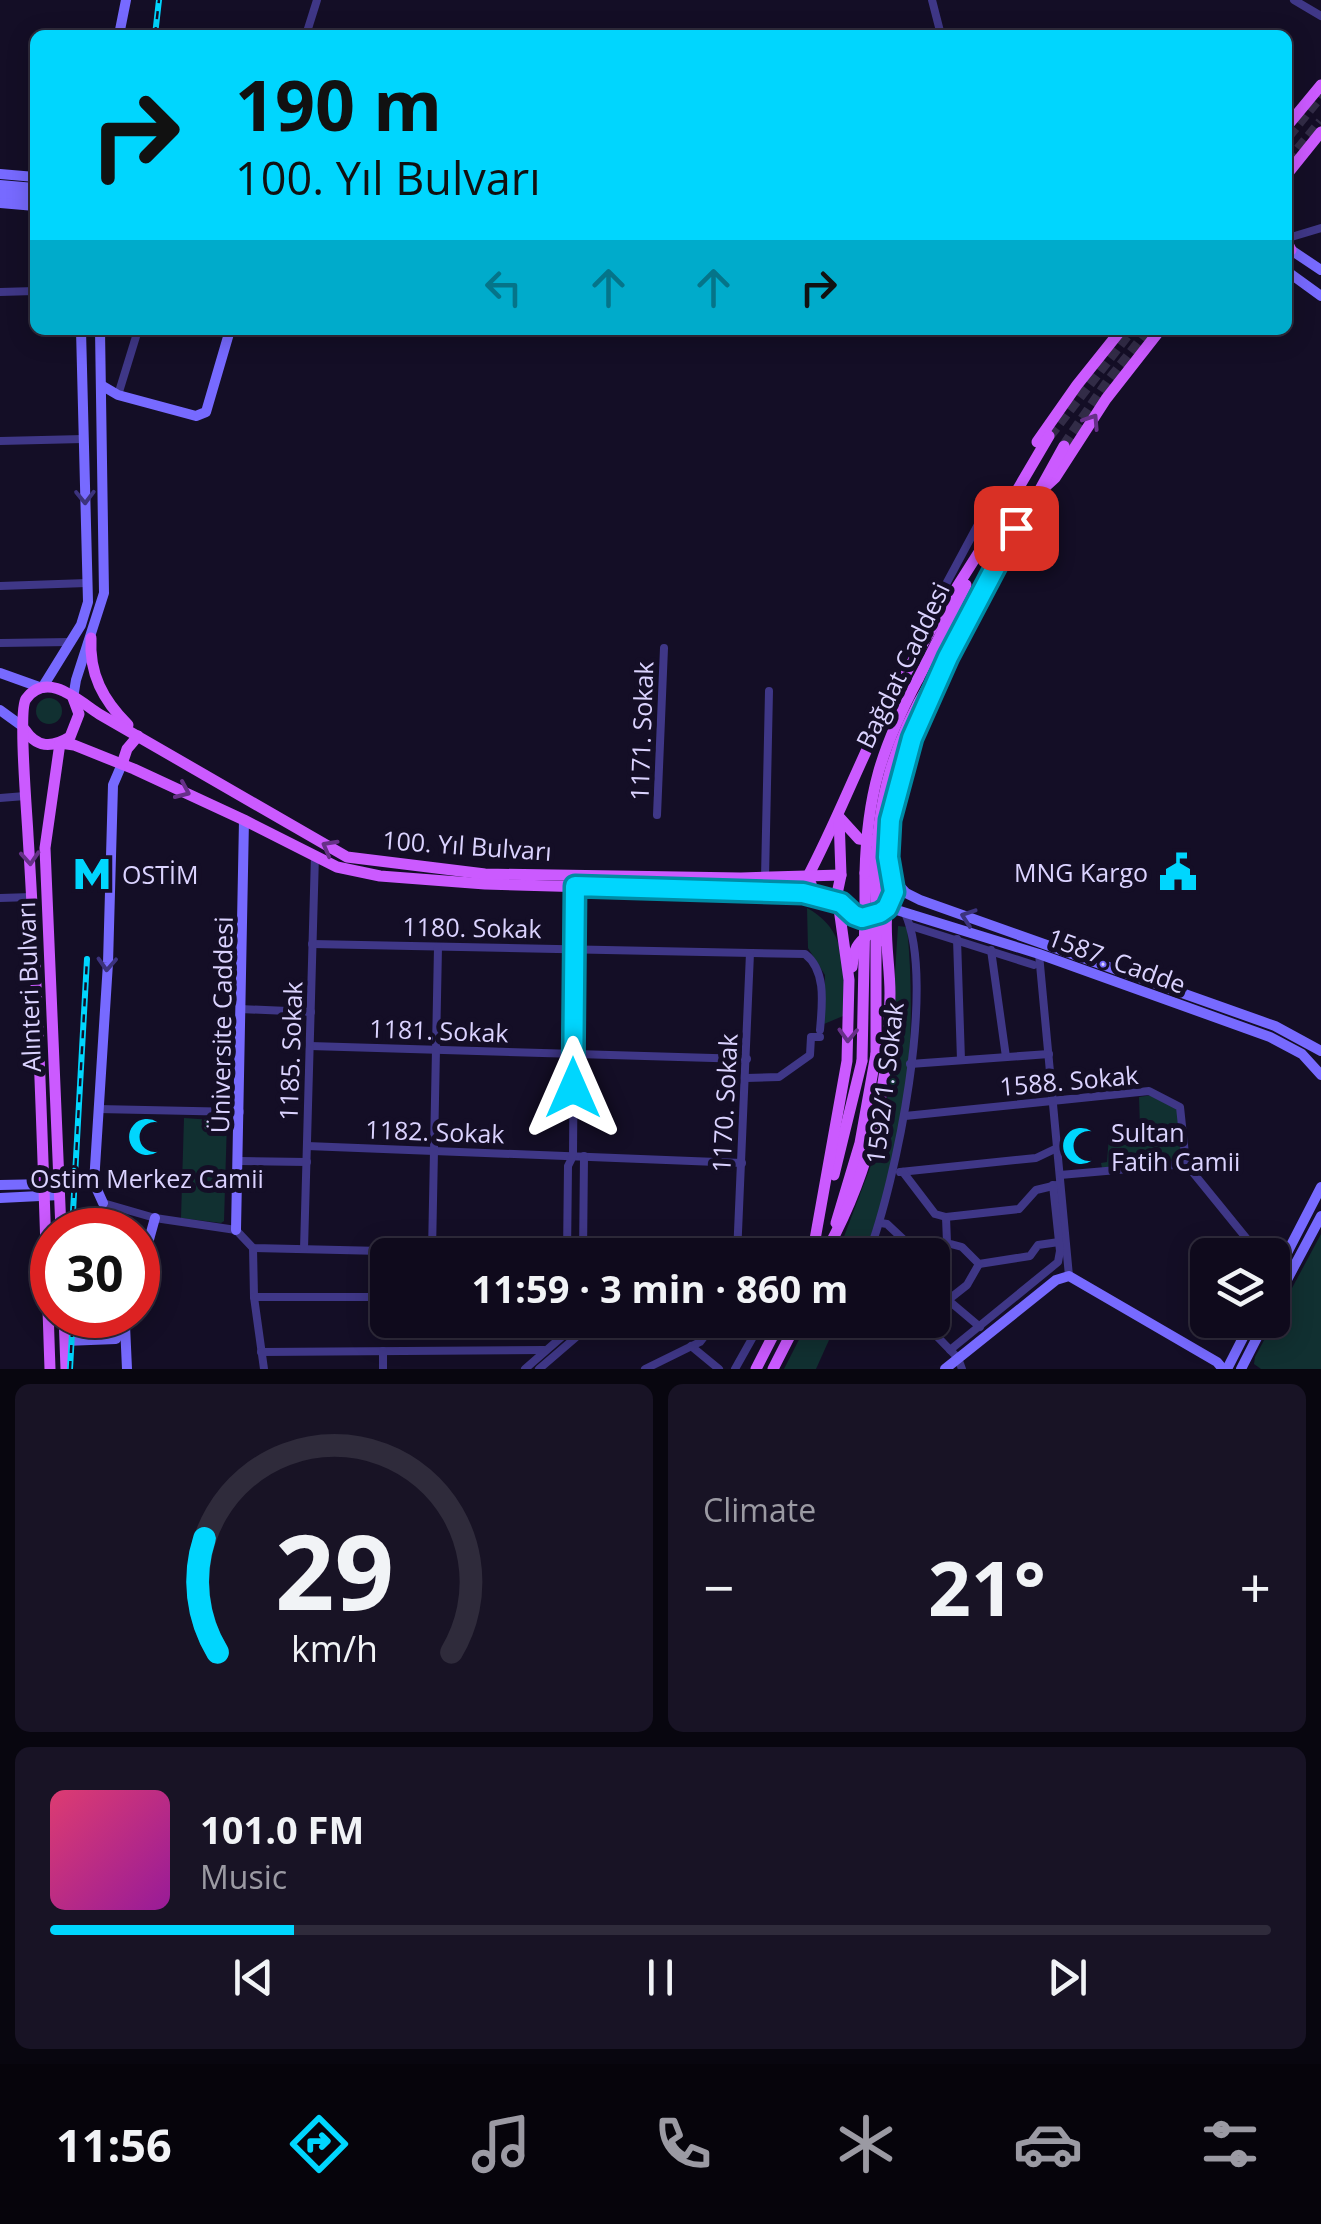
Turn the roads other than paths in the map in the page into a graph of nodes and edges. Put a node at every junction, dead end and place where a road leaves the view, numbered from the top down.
1 (126, 0) edge
2 (317, 0) edge
3 (932, 0) edge
4 (1294, 0) edge
5 (1321, 16) edge
6 (123, 30) edge
7 (308, 30) edge
8 (940, 30) edge
9 (1321, 84) edge
10 (1292, 120) edge
11 (1321, 132) edge
12 (1292, 168) edge
13 (0, 174) edge
14 (30, 176) edge
15 (0, 185) edge
16 (30, 188) edge
17 (0, 194) edge
18 (30, 197) edge
19 (0, 202) edge
20 (30, 205) edge
21 (1321, 228) edge
22 (1292, 243) edge
23 (1292, 248) edge
24 (1321, 270) edge
25 (1292, 275) edge
26 (30, 291) edge
27 (0, 292) edge
28 (1321, 296) edge
29 (80, 335) edge
30 (100, 335) edge
31 (136, 335) edge
32 (229, 335) edge
33 (1117, 335) edge
34 (1156, 335) edge
35 (101, 385) junction
36 (118, 395) junction
37 (101, 399) junction
38 (1048, 436) tunnel mouth
39 (84, 439) junction
40 (0, 441) edge
41 (1064, 446) tunnel mouth
42 (1017, 487) junction
43 (1033, 498) junction
44 (981, 520) dead end
45 (996, 526) junction
46 (87, 584) junction
47 (0, 586) edge
48 (931, 612) dead end
49 (90, 638) junction
50 (70, 642) junction
51 (0, 644) edge
52 (664, 648) dead end
53 (948, 657) junction
54 (0, 673) edge
55 (924, 680) junction
56 (42, 688) junction
57 (769, 691) dead end
58 (73, 698) junction
59 (0, 710) edge
60 (22, 726) junction
61 (138, 736) junction
62 (60, 743) junction
63 (122, 764) junction
64 (26, 796) junction
65 (0, 798) edge
66 (657, 815) dead end
67 (840, 817) junction
68 (244, 820) junction
69 (890, 826) junction
70 (315, 854) junction
71 (840, 875) junction
72 (890, 876) junction
73 (765, 878) junction
74 (808, 878) junction
75 (575, 886) junction
76 (803, 893) junction
77 (32, 897) junction
78 (0, 898) edge
79 (841, 903) junction
80 (876, 909) junction
81 (905, 913) junction
82 (911, 926) junction
83 (957, 939) junction
84 (312, 944) junction
85 (438, 947) junction
86 (888, 948) junction
87 (574, 949) junction
88 (991, 950) junction
89 (750, 952) junction
90 (1036, 959) junction
91 (849, 980) junction
92 (240, 1009) junction
93 (311, 1012) junction
94 (310, 1046) junction
95 (436, 1050) junction
96 (1321, 1050) edge
97 (574, 1054) junction
98 (1049, 1054) junction
99 (1006, 1057) junction
100 (747, 1059) junction
101 (961, 1060) junction
102 (910, 1064) junction
103 (1321, 1072) edge
104 (746, 1078) junction
105 (1053, 1102) junction
106 (98, 1109) junction
107 (240, 1112) junction
108 (905, 1116) junction
109 (307, 1146) junction
110 (1057, 1148) junction
111 (434, 1150) junction
112 (573, 1156) junction
113 (584, 1156) junction
114 (240, 1162) junction
115 (307, 1162) junction
116 (742, 1163) junction
117 (1186, 1164) junction
118 (899, 1172) junction
119 (1058, 1182) junction
120 (0, 1186) edge
121 (1321, 1187) edge
122 (59, 1189) junction
123 (44, 1190) junction
124 (0, 1198) edge
125 (103, 1203) joint
126 (60, 1208) edge
127 (121, 1208) edge
128 (1321, 1216) edge
129 (946, 1217) junction
130 (160, 1219) edge
131 (881, 1223) junction
132 (236, 1230) junction
133 (432, 1238) edge
134 (567, 1238) edge
135 (583, 1238) edge
136 (738, 1238) edge
137 (814, 1238) edge
138 (816, 1238) edge
139 (830, 1238) edge
140 (833, 1238) edge
141 (875, 1238) edge
142 (902, 1238) edge
143 (947, 1238) edge
144 (1246, 1238) edge
145 (1060, 1242) junction
146 (950, 1244) edge
147 (1290, 1246) edge
148 (253, 1248) junction
149 (304, 1250) junction
150 (370, 1251) edge
151 (979, 1264) junction
152 (1290, 1274) edge
153 (1069, 1276) junction
154 (254, 1296) junction
155 (370, 1297) edge
156 (980, 1326) junction
157 (65, 1338) edge
158 (117, 1338) edge
159 (126, 1338) edge
160 (559, 1338) edge
161 (575, 1338) edge
162 (703, 1338) edge
163 (752, 1338) edge
164 (772, 1338) edge
165 (789, 1338) edge
166 (938, 1338) edge
167 (1244, 1338) edge
168 (1252, 1338) edge
169 (65, 1341) junction
170 (691, 1346) junction
171 (544, 1350) junction
172 (383, 1351) junction
173 (261, 1352) junction
174 (957, 1359) edge
175 (1230, 1367) edge
176 (50, 1369) edge
177 (66, 1369) edge
178 (127, 1369) edge
179 (264, 1369) edge
180 (383, 1369) edge
181 (525, 1369) edge
182 (538, 1369) edge
183 (646, 1369) edge
184 (718, 1369) edge
185 (735, 1369) edge
186 (756, 1369) edge
187 (773, 1369) edge
188 (945, 1369) edge

1 - 6 main road
2 - 7 street
3 - 8 street
4 - 5 street
9 - 10 main road
11 - 12 main road
13 - 14 main road
15 - 16 main road
17 - 18 main road
19 - 20 main road
21 - 22 street
23 - 24 main road
25 - 28 main road
26 - 27 street
29 - 39 main road
30 - 35 main road
31 - 36 street
32 - 36 main road
33 - 42 main road
43 -> 34 main road
35 - 36 main road
35 - 37 main road
36 - 37 main road
37 - 49 main road
38 - 42 main road, Bağdat Caddesi
39 - 40 street
39 -> 46 main road
41 - 43 main road, Bağdat Caddesi
42 - 45 main road, Bağdat Caddesi
43 - 53 main road, Bağdat Caddesi
44 - 48 street
45 - 55 main road, Bağdat Caddesi
45 - 67 main road
46 - 47 street
46 - 50 main road
49 - 58 main road
49 - 61 main road
50 - 51 street
50 - 56 main road
52 - 66 street, 1171. Sokak
53 - 55 main road, Bağdat Caddesi
53 - 69 main road
54 - 56 main road
55 - 80 main road, Bağdat Caddesi, bridge
56 - 58 main road
56 - 60 main road
57 - 73 street
58 - 61 main road, 100. Yıl Bulvarı
58 - 62 main road
59 - 60 main road
60 - 62 main road
60 - 64 main road, Alınteri Bulvarı
61 - 63 main road
73 -> 61 main road, 100. Yıl Bulvarı
62 - 63 main road, 100. Yıl Bulvarı
62 - 122 main road, Alınteri Bulvarı
63 -> 68 main road, 100. Yıl Bulvarı
63 -> 106 main road
64 - 65 street
64 -> 77 main road, Alınteri Bulvarı
67 - 69 main road
67 - 71 main road
67 - 74 main road
68 - 70 main road, 100. Yıl Bulvarı
68 - 92 main road, Üniversite Caddesi
69 - 72 main road
70 - 75 main road, 100. Yıl Bulvarı
70 - 84 street, 1185. Sokak
71 - 72 main road
71 - 74 main road, 100. Yıl Bulvarı
71 - 79 main road
72 - 80 main road
96 -> 72 main road, 1587. Cadde
73 - 74 main road, 100. Yıl Bulvarı
74 - 76 main road
75 - 76 main road, 100. Yıl Bulvarı
75 - 87 street
76 - 79 main road, 100. Yıl Bulvarı
77 - 78 street
77 - 123 main road, Alınteri Bulvarı
79 - 80 main road
79 - 91 main road
80 - 81 main road, 1587. Cadde
80 - 86 main road
80 - 138 main road, bridge
80 - 139 main road, bridge
81 - 82 street, 1592/1. Sokak
81 - 90 main road, 1587. Cadde
82 - 83 street
82 - 102 street, 1592/1. Sokak
83 - 88 street
83 - 101 street
84 - 85 street, 1180. Sokak
84 - 93 street, 1185. Sokak
85 - 87 street, 1180. Sokak
85 - 95 street
86 - 91 main road
86 - 140 main road
87 - 89 street, 1180. Sokak
87 - 97 street
88 - 90 street
88 - 99 street
89 - 100 street, 1170. Sokak
89 - 104 street, 1180. Sokak
90 - 98 street
90 - 103 main road, 1587. Cadde
91 -> 137 main road
92 - 93 street
92 - 107 main road, Üniversite Caddesi
93 - 94 street, 1185. Sokak
94 - 95 street, 1181. Sokak
94 - 109 street, 1185. Sokak
95 - 97 street, 1181. Sokak
95 - 111 street
97 - 100 street, 1181. Sokak
97 - 112 street
98 - 99 street
98 - 105 street
99 - 101 street
100 - 104 street, 1170. Sokak
101 - 102 street
102 - 108 street, 1592/1. Sokak
104 - 116 street, 1170. Sokak
105 - 108 street, 1588. Sokak
105 - 110 street
105 - 117 street, 1588. Sokak
106 - 107 street
106 - 125 main road
107 - 114 main road, Üniversite Caddesi
108 - 118 street, 1592/1. Sokak
109 - 111 street, 1182. Sokak
109 - 115 street, 1185. Sokak
110 - 118 street
110 - 119 street
111 - 112 street, 1182. Sokak
111 - 133 street
112 - 113 street, 1182. Sokak
112 - 134 street
113 - 116 street, 1182. Sokak
113 - 135 street
114 - 115 street
114 - 132 main road, Üniversite Caddesi
115 - 149 street, 1185. Sokak
116 - 136 street, 1170. Sokak
117 - 119 street
117 - 144 street
118 - 129 street
118 - 131 street, 1592/1. Sokak
119 - 129 street
119 - 145 street
119 - 153 street
120 - 123 main road
121 - 147 main road
122 - 123 main road
122 - 126 main road, Alınteri Bulvarı
123 - 124 main road
123 - 176 main road, Alınteri Bulvarı
125 - 127 street
128 - 152 main road
129 - 143 street
130 - 132 street
131 - 141 street, 1592/1. Sokak
131 - 142 street
132 - 148 street
145 - 151 street
145 - 156 street
146 - 151 street
148 - 149 street
148 - 154 street
149 - 150 street
151 - 156 street
153 - 174 main road
153 - 175 main road
154 - 155 street
154 - 173 street
156 - 174 street
157 - 169 main road
158 - 169 main road
159 - 178 main road
160 - 171 street
161 - 182 street
162 - 170 street
163 - 185 street
164 - 186 main road
165 - 187 main road
166 - 174 street
167 - 175 main road
168 - 175 main road
169 - 177 main road
170 - 183 street
170 - 184 street
171 - 172 street
171 - 181 street
172 - 173 street
172 - 180 street
173 - 179 street
174 - 188 main road

